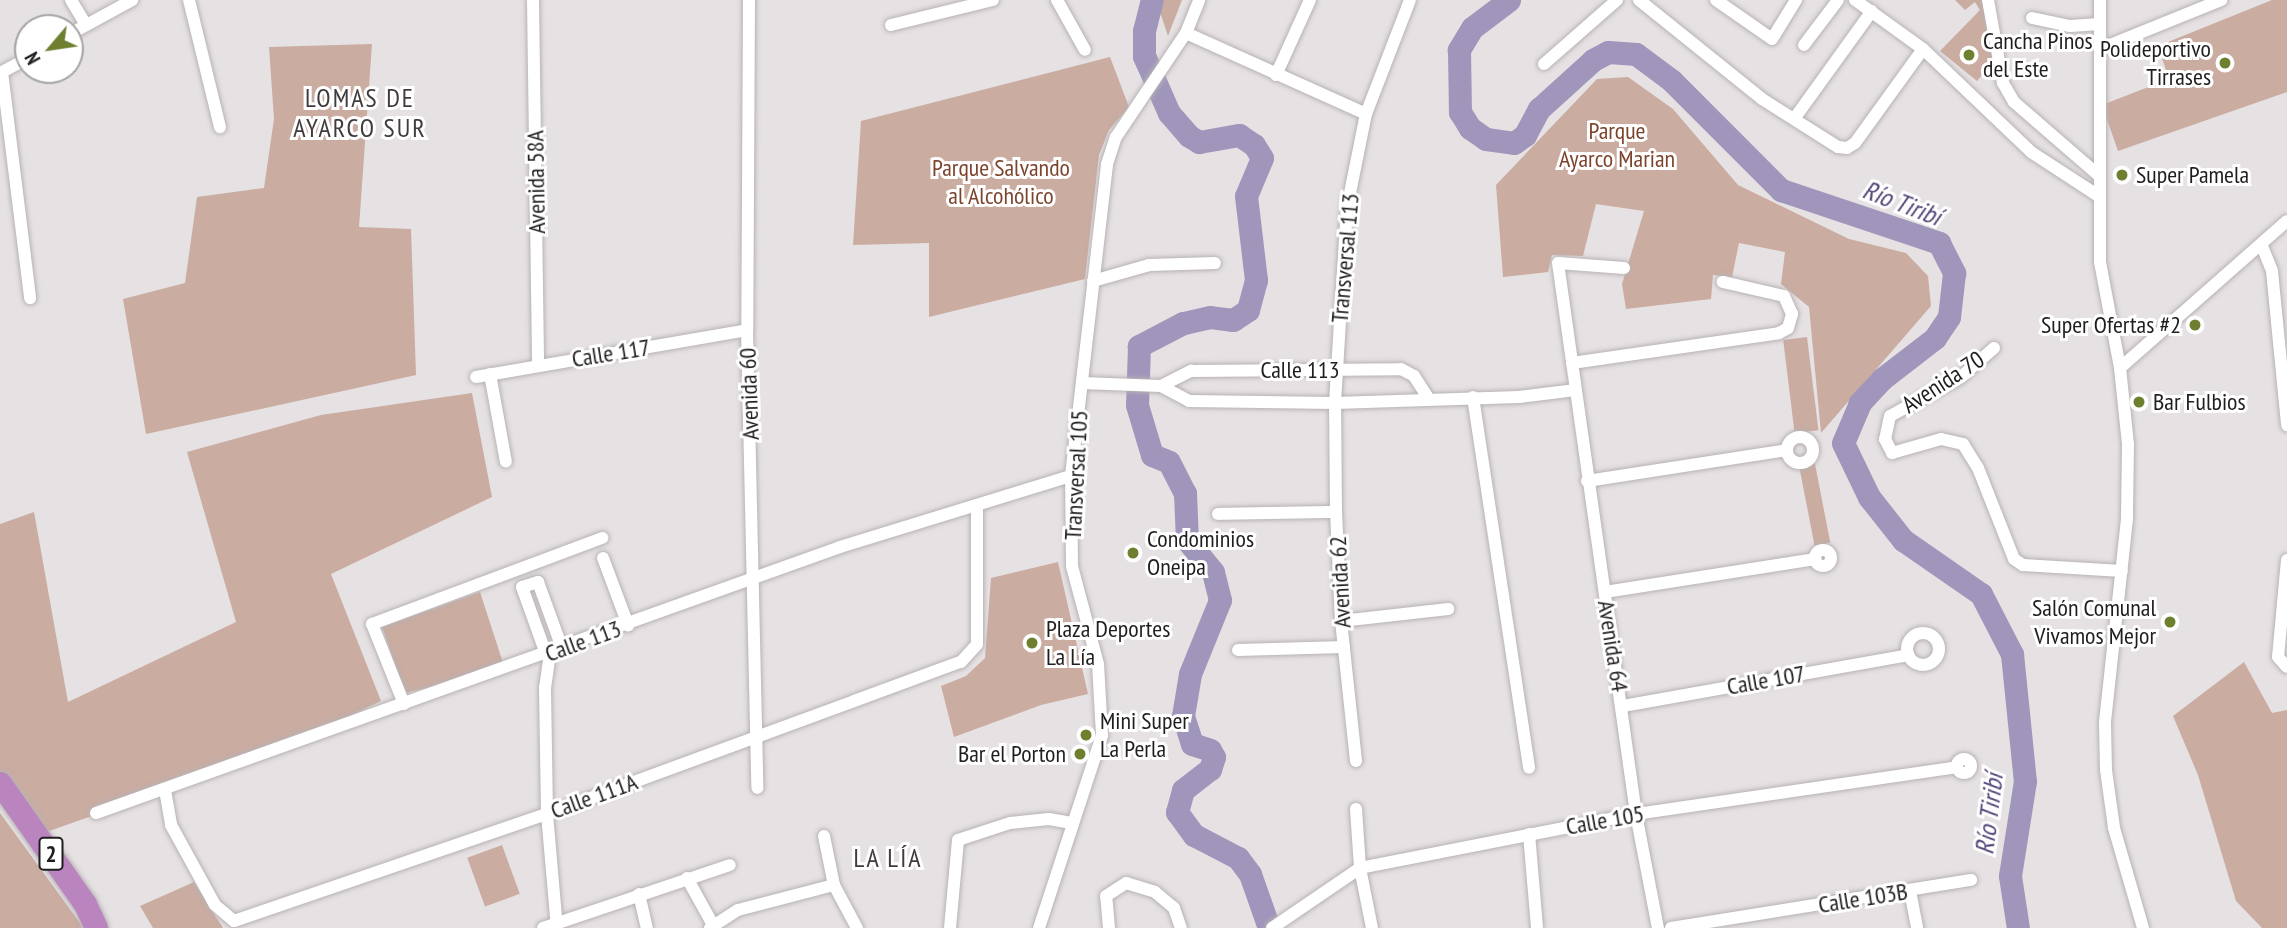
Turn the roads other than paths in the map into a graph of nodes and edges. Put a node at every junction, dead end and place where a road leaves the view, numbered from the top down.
1 (71, 0) edge
2 (132, 0) edge
3 (189, 0) edge
4 (533, 0) edge
5 (749, 0) edge
6 (992, 0) edge
7 (1057, 0) edge
8 (1199, 0) edge
9 (1310, 0) edge
10 (1410, 0) edge
11 (1617, 0) edge
12 (1639, 0) edge
13 (1716, 0) edge
14 (1796, 0) edge
15 (1838, 0) edge
16 (1855, 0) edge
17 (1988, 0) edge
18 (2100, 0) edge
19 (2221, 0) edge
20 (945, 5) edge
21 (1871, 11) junction
22 (2032, 18) dead end
23 (2100, 24) junction
24 (86, 25) joint
25 (891, 25) dead end
26 (1186, 33) junction
27 (1804, 45) dead end
28 (1923, 49) junction
29 (2100, 49) junction
30 (1085, 50) dead end
31 (1544, 64) dead end
32 (1, 73) edge
33 (1276, 75) junction
34 (1366, 114) junction
35 (1794, 119) junction
36 (220, 128) dead end
37 (2096, 174) junction
38 (2096, 195) junction
39 (2287, 221) edge
40 (2262, 246) junction
41 (1215, 263) dead end
42 (1624, 268) dead end
43 (1093, 281) junction
44 (1723, 282) dead end
45 (30, 298) dead end
46 (747, 330) junction
47 (1994, 348) dead end
48 (1572, 363) junction
49 (538, 365) junction
50 (2120, 368) junction
51 (1337, 370) junction
52 (491, 374) junction
53 (476, 377) dead end
54 (1082, 383) junction
55 (1156, 386) junction
56 (1576, 390) junction
57 (1473, 397) junction
58 (1429, 399) junction
59 (1335, 403) junction
60 (2287, 425) edge
61 (1787, 450) dead end
62 (506, 462) dead end
63 (1071, 476) junction
64 (1587, 481) junction
65 (977, 505) junction
66 (1336, 512) junction
67 (1218, 514) dead end
68 (602, 538) dead end
69 (603, 558) dead end
70 (1815, 559) dead end
71 (2287, 560) edge
72 (2122, 571) junction
73 (754, 580) junction
74 (1605, 592) junction
75 (1448, 609) dead end
76 (1341, 621) junction
77 (628, 625) junction
78 (1344, 647) junction
79 (1238, 650) dead end
80 (553, 652) junction
81 (1908, 655) dead end
82 (2285, 666) edge
83 (404, 704) junction
84 (1623, 706) junction
85 (757, 735) junction
86 (1356, 761) dead end
87 (1957, 767) dead end
88 (1529, 768) dead end
89 (0, 783) edge
90 (757, 788) dead end
91 (165, 790) junction
92 (1356, 808) dead end
93 (96, 813) dead end
94 (547, 814) junction
95 (1636, 814) junction
96 (1072, 824) junction
97 (1529, 834) junction
98 (824, 836) dead end
99 (730, 865) dead end
100 (1360, 868) junction
101 (687, 878) junction
102 (1971, 880) dead end
103 (834, 885) junction
104 (1910, 891) junction
105 (639, 894) junction
106 (556, 926) edge
107 (712, 927) edge
108 (1274, 927) edge
109 (96, 928) edge
110 (543, 928) edge
111 (647, 928) edge
112 (856, 928) edge
113 (950, 928) edge
114 (1039, 928) edge
115 (1109, 928) edge
116 (1181, 928) edge
117 (1372, 928) edge
118 (1537, 928) edge
119 (1658, 928) edge
120 (1671, 928) edge
121 (1917, 928) edge
122 (2143, 928) edge

1 - 24 street
2 - 24 street
3 - 36 street
4 - 49 street, Avenida 58A
5 - 46 street, Avenida 60
6 - 20 street
7 - 30 street
8 - 26 street, Transversal 105
9 - 33 street
10 - 34 street, Transversal 113
11 - 31 street
12 - 35 street
13 - 14 street
15 - 27 street
16 - 21 street
17 - 37 street
18 - 23 street
19 - 29 street
20 - 25 street
21 - 28 street
21 - 35 street
22 - 23 street
23 - 29 street
26 - 33 street
26 - 43 street, Transversal 105
28 - 35 street
28 - 38 street
29 - 37 street
32 - 45 street
33 - 34 street
34 - 51 street, Transversal 113
37 - 38 street
38 - 50 street
39 - 40 street
40 - 50 street
40 - 60 street
41 - 43 street
42 - 48 street, Avenida 64
43 - 54 street, Transversal 105
44 - 48 street
46 - 49 street, Calle 117
46 - 73 street, Avenida 60
47 - 72 street, Avenida 70
48 - 56 street, Avenida 64
49 - 52 street, Calle 117
50 - 72 street
51 - 55 street, Calle 113
51 - 58 street, Calle 113
51 - 59 street, Transversal 113
52 - 53 street, Calle 117
52 - 62 street
54 - 55 street, Calle 113
54 - 63 street, Transversal 105
55 - 59 street, Calle 113
56 - 57 street, Calle 113
56 - 64 street, Avenida 64
57 - 58 street, Calle 113
57 - 88 street
58 - 59 street, Calle 113
59 - 66 street, Avenida 62
61 - 64 street
63 - 65 street, Calle 113
63 - 96 street, Transversal 105
64 - 74 street, Avenida 64
65 - 73 street, Calle 113
65 - 85 street, Calle 111A
66 - 67 street
66 - 76 street, Avenida 62
68 - 83 street
69 - 77 street
70 - 74 street
71 - 82 street
72 - 122 street
73 - 77 street, Calle 113
73 - 85 street, Avenida 60
74 - 84 street, Avenida 64
75 - 76 street
76 - 78 street, Avenida 62
77 - 80 street, Calle 113
78 - 79 street
78 - 86 street, Avenida 62
80 - 80 street
80 - 83 street, Calle 113
80 - 94 street
81 - 84 street, Calle 107
83 - 91 street, Calle 113
84 - 95 street, Avenida 64
85 - 90 street, Avenida 60
85 - 94 street, Calle 111A
87 - 95 street, Calle 105
89 - 109 highway, 2
91 - 93 street, Calle 113
91 - 94 street, Calle 111A
92 - 100 street
94 - 106 street
95 - 97 street, Calle 105
95 - 119 street, Avenida 64
96 - 113 street
96 - 114 street, Transversal 105
97 - 100 street, Calle 105
97 - 118 street
98 - 103 street
99 - 101 street
100 - 108 street, Calle 105
100 - 117 street
101 - 105 street
101 - 107 street
102 - 104 street, Calle 103B
103 - 107 street
103 - 112 street
104 - 120 street, Calle 103B
104 - 121 street
105 - 106 street
105 - 111 street
106 - 110 street
115 - 116 street

